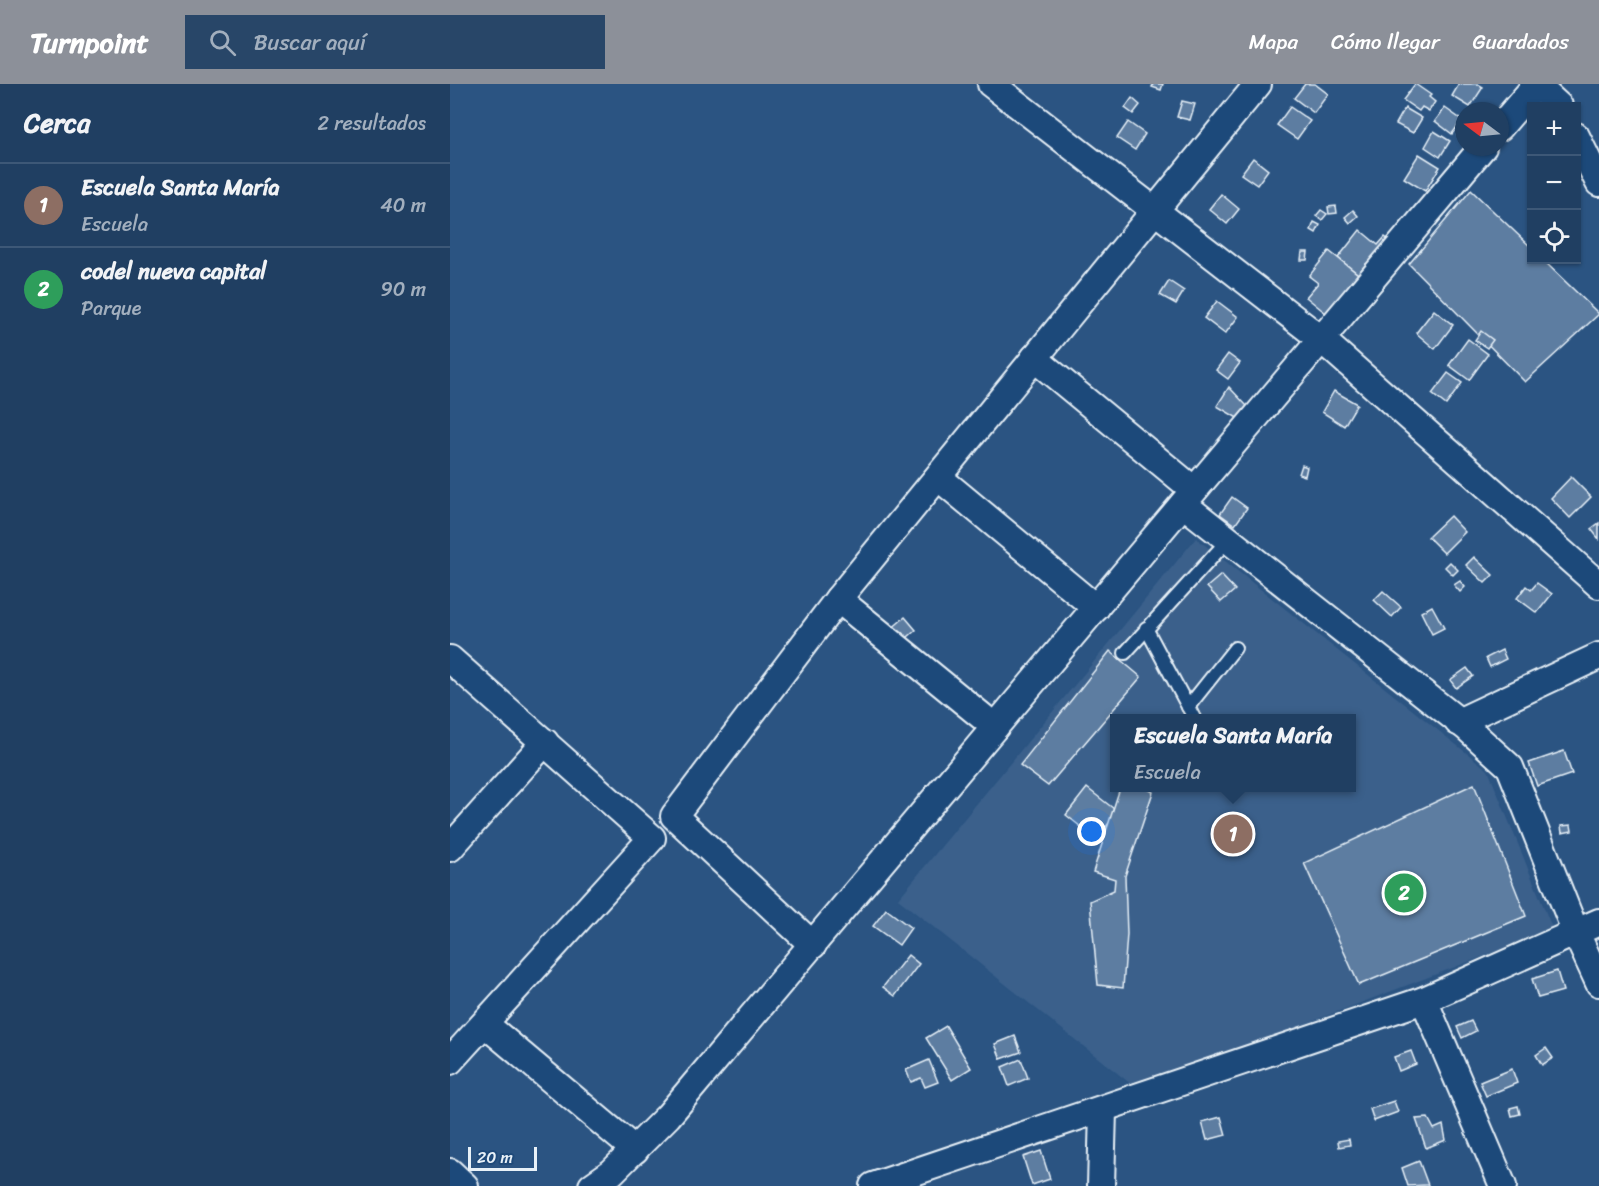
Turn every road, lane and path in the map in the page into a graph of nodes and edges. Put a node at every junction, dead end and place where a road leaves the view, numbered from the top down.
1 (1258, 84) edge
2 (1536, 84) edge
3 (995, 85) edge
4 (1555, 102) edge
5 (1509, 116) edge
6 (1581, 146) edge
7 (1475, 156) edge
8 (1599, 183) edge
9 (1155, 211) junction
10 (1321, 339) junction
11 (1034, 358) junction
12 (938, 477) junction
13 (1189, 497) junction
14 (1228, 540) junction
15 (1599, 585) edge
16 (838, 599) junction
17 (1096, 608) junction
18 (1146, 628) junction
19 (1235, 648) dead end
20 (1125, 653) dead end
21 (1599, 656) edge
22 (450, 659) edge
23 (1191, 713) edge
24 (1458, 722) junction
25 (995, 727) junction
26 (545, 742) junction
27 (674, 816) junction
28 (652, 838) junction
29 (450, 848) edge
30 (1599, 922) edge
31 (1576, 933) junction
32 (813, 945) junction
33 (1599, 983) edge
34 (1424, 1000) junction
35 (485, 1024) junction
36 (450, 1060) edge
37 (1103, 1110) junction
38 (635, 1150) junction
39 (450, 1172) edge
40 (609, 1181) edge
41 (465, 1186) edge
42 (873, 1186) edge
43 (1101, 1186) edge
44 (1503, 1186) edge

1 - 9 street
2 - 4 street
2 - 5 street
3 - 9 street
6 - 8 street
7 - 10 street
9 - 10 street
9 - 11 street
10 - 13 street
10 - 15 street
11 - 12 street
11 - 13 street
12 - 16 street
12 - 17 street
13 - 14 street
13 - 17 street
14 - 18 lane
14 - 24 street
16 - 25 street
16 - 27 street
17 - 25 street
18 - 20 lane
18 - 23 lane
19 - 23 lane
21 - 24 street
22 - 26 street
24 - 31 street
25 - 32 street
26 - 28 street
26 - 29 street
27 - 28 street
27 - 32 street
28 - 35 street
30 - 31 street
31 - 33 street
31 - 34 street
32 - 38 street
34 - 37 street
34 - 44 street
35 - 36 street
35 - 38 street
37 - 42 street
37 - 43 street
38 - 40 street
39 - 41 street

